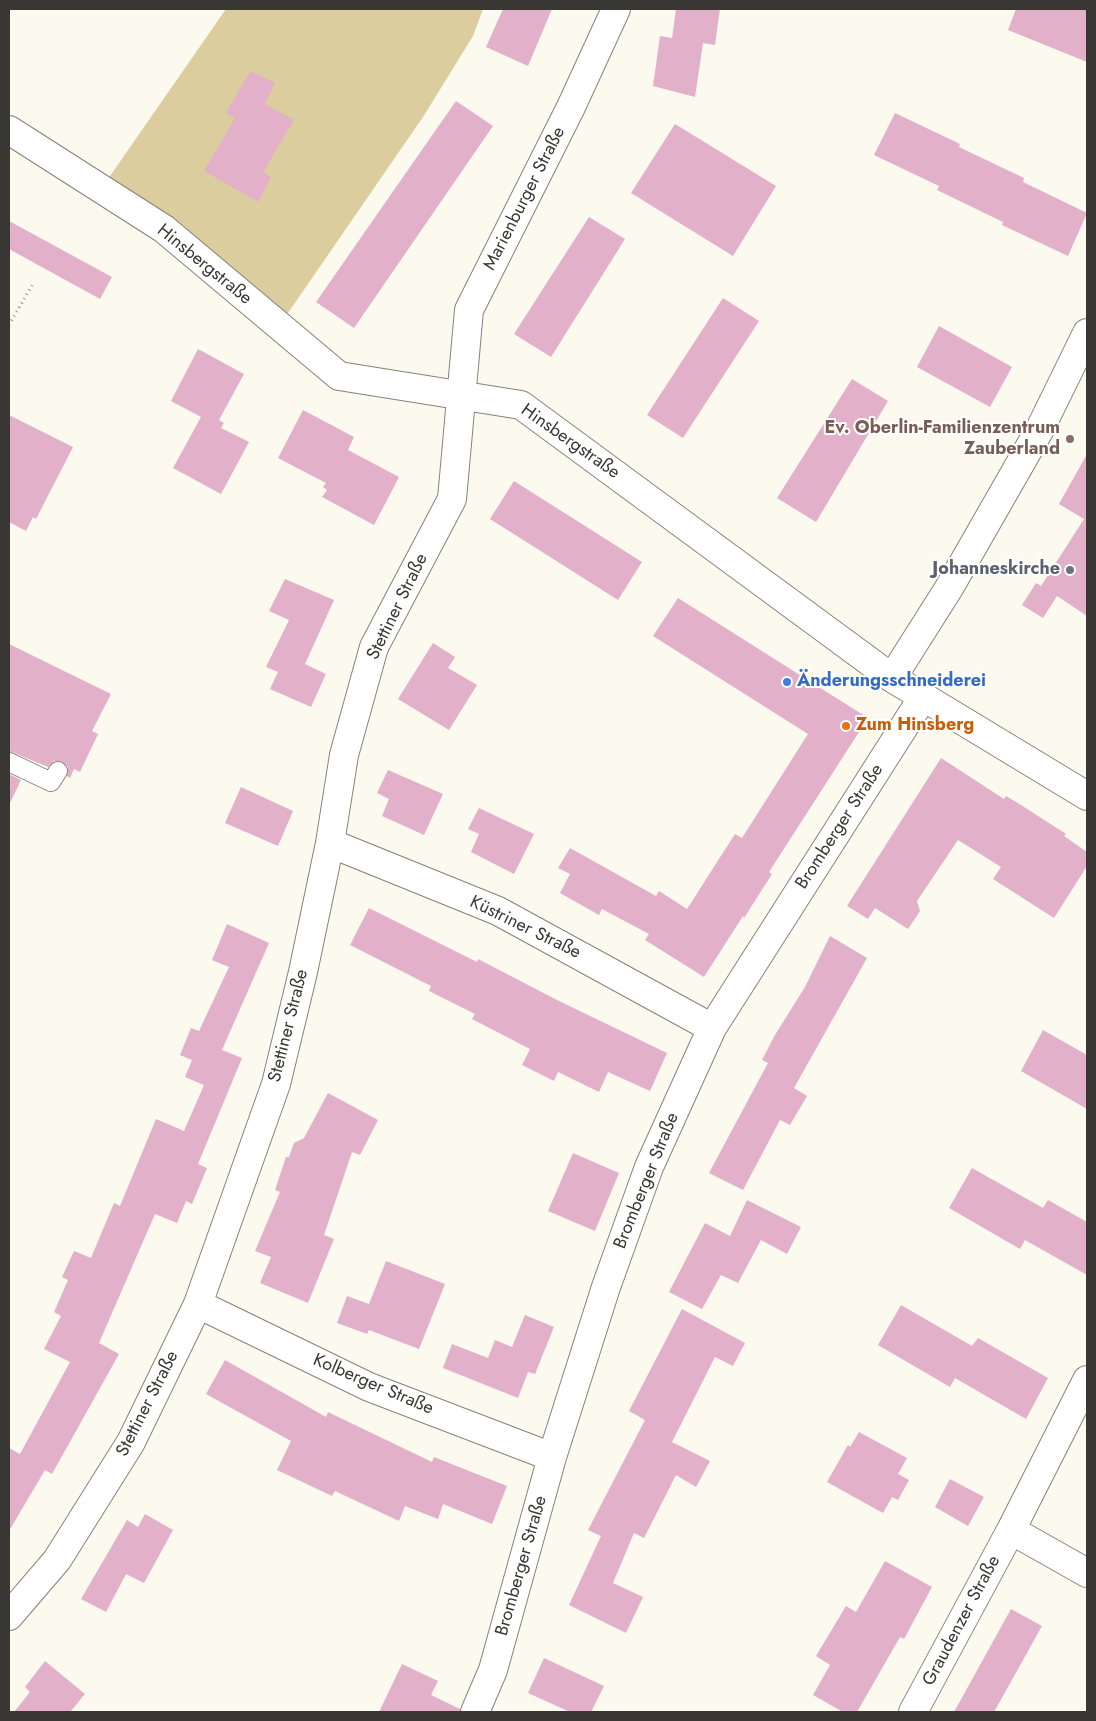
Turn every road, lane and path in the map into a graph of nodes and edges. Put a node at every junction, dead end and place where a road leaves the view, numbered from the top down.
1 (616, 9) edge
2 (9, 130) edge
3 (34, 282) dead end
4 (9, 324) edge
5 (1087, 333) edge
6 (462, 396) junction
7 (892, 678) junction
8 (923, 697) junction
9 (9, 762) edge
10 (58, 771) dead end
11 (1087, 796) edge
12 (330, 842) junction
13 (712, 1028) junction
14 (198, 1304) junction
15 (1087, 1380) edge
16 (552, 1457) junction
17 (1011, 1530) junction
18 (1087, 1573) edge
19 (9, 1616) edge
20 (475, 1712) edge
21 (913, 1712) edge

1 - 6 street, Marienburger Straße
2 - 6 street, Hinsbergstraße
3 - 4 path
5 - 7 street
6 - 7 street, Hinsbergstraße
6 - 12 street, Stettiner Straße
7 - 8 street, Hinsbergstraße
8 - 11 street, Hinsbergstraße
8 - 13 street, Bromberger Straße
9 - 10 lane
12 - 13 street, Küstriner Straße
12 - 14 street, Stettiner Straße
13 - 16 street, Bromberger Straße
14 - 16 street, Kolberger Straße
14 - 19 street, Stettiner Straße
15 - 17 street, Graudenzer Straße
16 - 20 street, Bromberger Straße
17 - 18 street
17 - 21 street, Graudenzer Straße

